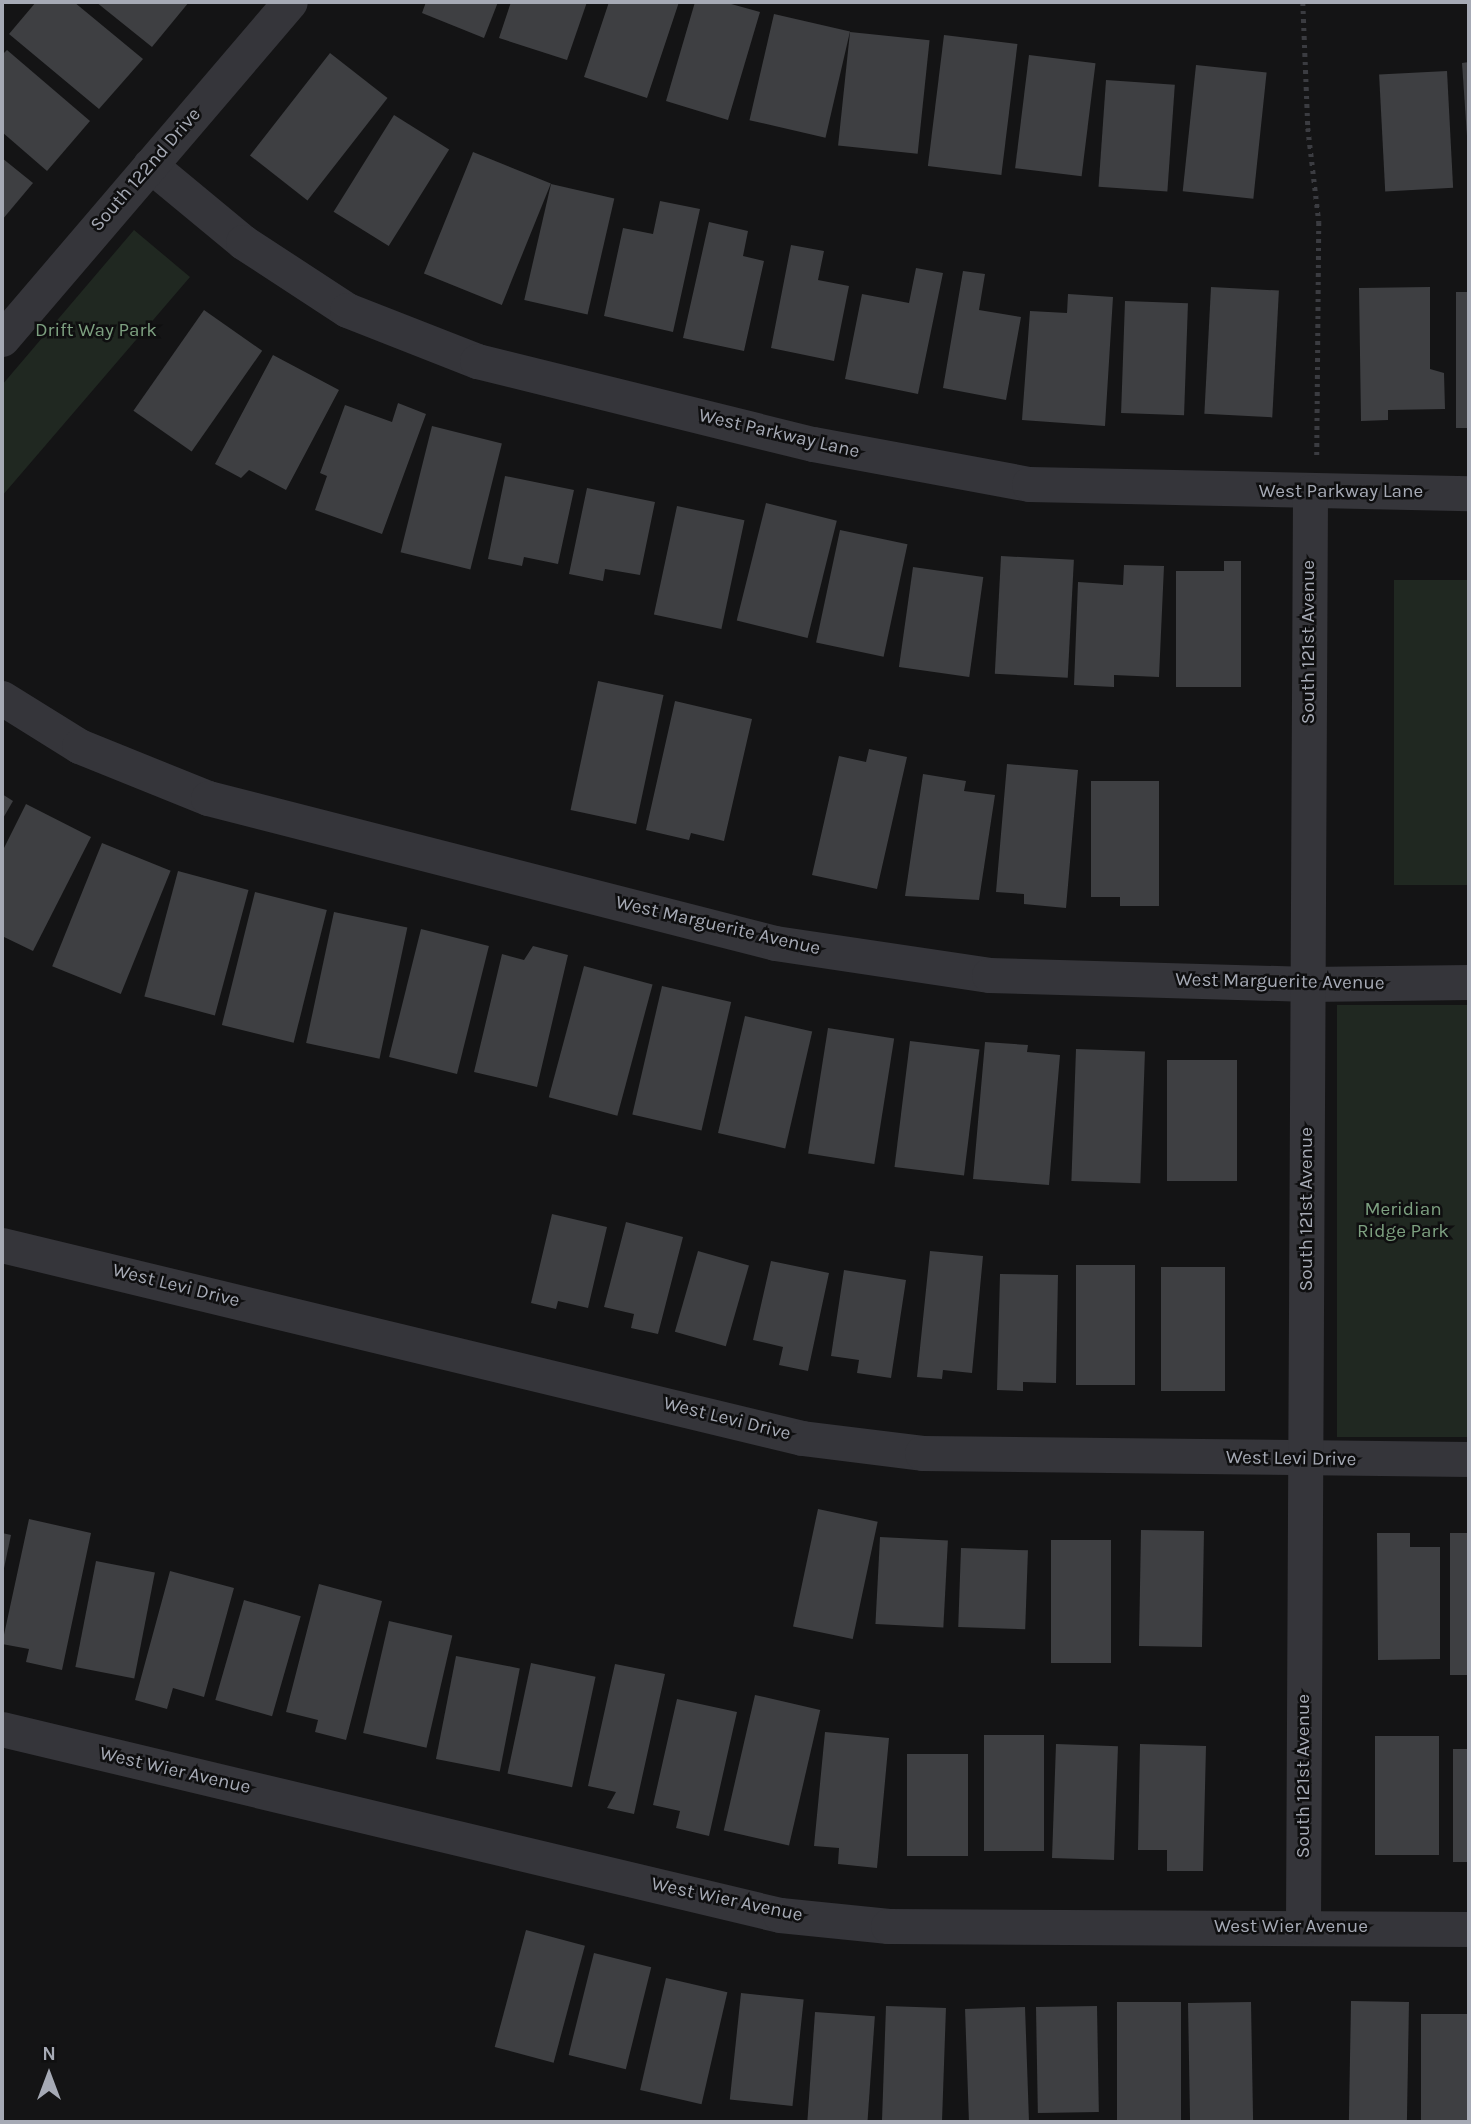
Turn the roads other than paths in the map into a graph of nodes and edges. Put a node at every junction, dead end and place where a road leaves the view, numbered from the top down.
1 (290, 2) edge
2 (150, 165) junction
3 (3, 334) edge
4 (1310, 492) junction
5 (1469, 493) edge
6 (2, 698) edge
7 (1469, 982) edge
8 (1308, 984) junction
9 (2, 1245) edge
10 (1469, 1459) edge
11 (1305, 1460) junction
12 (2, 1729) edge
13 (1303, 1926) junction
14 (1469, 1929) edge

1 - 2 street, South 122nd Drive
2 - 3 street, South 122nd Drive
2 - 4 street, West Parkway Lane
4 - 5 street, West Parkway Lane
4 - 8 street, South 121st Avenue
6 - 8 street, West Marguerite Avenue
7 - 8 street, West Marguerite Avenue
8 - 11 street, South 121st Avenue
9 - 11 street, West Levi Drive
10 - 11 street, West Levi Drive
11 - 13 street, South 121st Avenue
12 - 13 street, West Wier Avenue
13 - 14 street, West Wier Avenue

